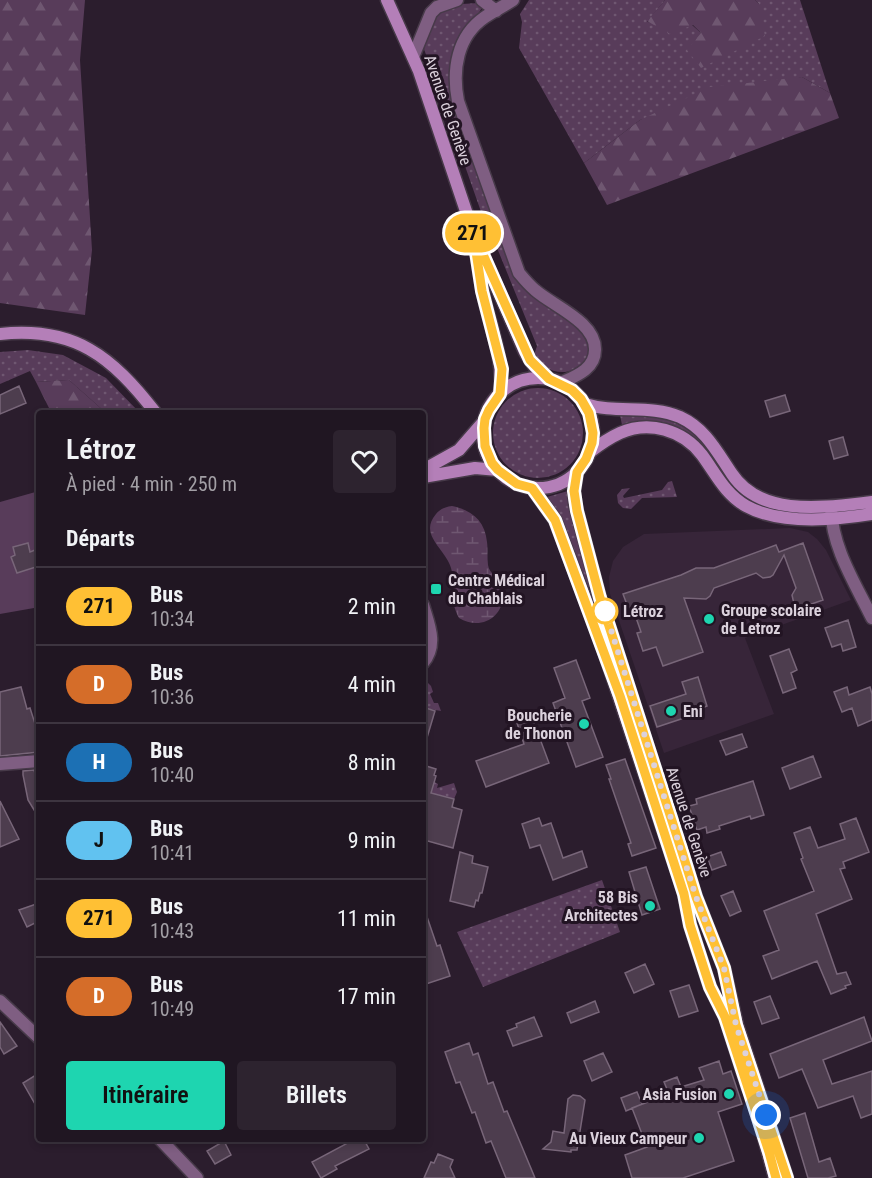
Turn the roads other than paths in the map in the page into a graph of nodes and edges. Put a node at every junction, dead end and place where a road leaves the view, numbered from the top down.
1 (387, 0) edge
2 (457, 0) edge
3 (482, 0) edge
4 (513, 0) edge
5 (496, 11) junction
6 (413, 57) junction
7 (473, 232) junction
8 (0, 334) edge
9 (555, 381) junction
10 (500, 394) junction
11 (585, 404) junction
12 (153, 410) edge
13 (485, 419) junction
14 (590, 452) junction
15 (720, 456) junction
16 (707, 463) junction
17 (426, 468) edge
18 (498, 470) junction
19 (577, 472) junction
20 (426, 476) edge
21 (532, 488) junction
22 (745, 498) junction
23 (872, 502) edge
24 (831, 512) junction
25 (872, 514) edge
26 (426, 617) edge
27 (872, 618) edge
28 (426, 657) edge
29 (36, 761) edge
30 (0, 764) edge
31 (713, 937) junction
32 (696, 943) junction
33 (722, 962) junction
34 (704, 968) junction
35 (0, 1001) edge
36 (36, 1035) edge
37 (163, 1142) edge
38 (197, 1178) edge
39 (776, 1178) edge
40 (787, 1178) edge

1 - 6 main road, Avenue de Genève
2 - 6 street
3 - 5 street
4 - 5 street
5 - 9 street
6 - 7 main road, Avenue de Genève
7 - 9 main road, Avenue de Genève
7 - 10 main road, Avenue de Genève
8 - 12 main road
9 - 10 main road
9 - 11 main road
10 - 13 main road
11 - 14 main road
11 - 15 main road
13 - 17 main road
13 - 18 main road
14 - 16 main road
14 - 19 main road
15 - 16 main road
15 - 22 main road
16 - 22 main road
18 - 20 main road
18 - 21 main road
19 - 21 main road
19 - 31 main road, Avenue de Genève
21 - 32 main road, Avenue de Genève
22 - 24 main road
23 - 24 main road
24 - 25 main road
24 - 27 street
26 - 28 street
29 - 30 street
31 - 32 main road
31 - 33 main road, Avenue de Genève
32 - 34 main road, Avenue de Genève
33 - 34 main road
33 - 40 main road, Avenue de Genève
34 - 39 main road, Avenue de Genève
35 - 36 street
37 - 38 street

